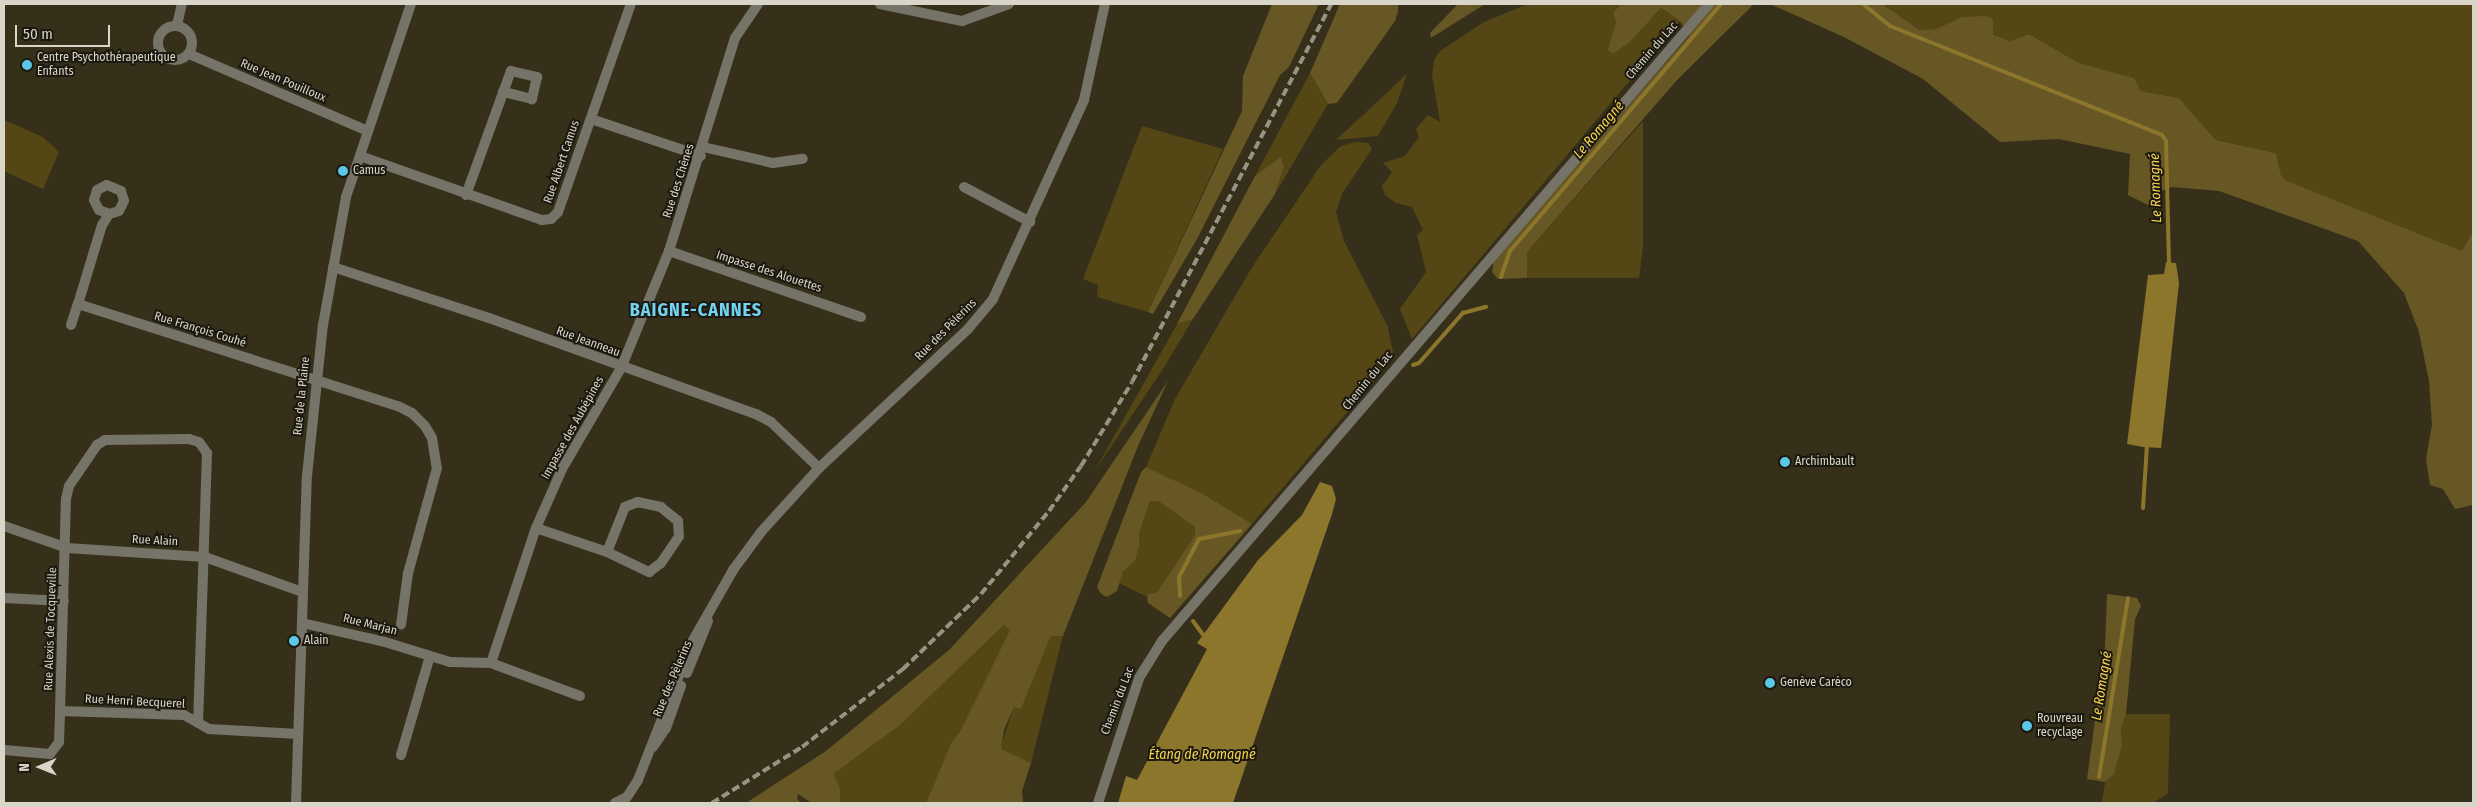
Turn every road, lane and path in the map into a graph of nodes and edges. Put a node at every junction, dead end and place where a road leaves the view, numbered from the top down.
1 (182, 4) edge
2 (411, 4) edge
3 (631, 4) edge
4 (758, 4) edge
5 (880, 4) edge
6 (1008, 4) edge
7 (1105, 4) edge
8 (1709, 4) edge
9 (177, 25) junction
10 (188, 54) junction
11 (503, 92) dead end
12 (591, 119) junction
13 (368, 131) junction
14 (702, 151) junction
15 (360, 156) junction
16 (803, 160) dead end
17 (964, 187) dead end
18 (466, 195) junction
19 (109, 214) dead end
20 (1030, 222) junction
21 (669, 251) junction
22 (333, 267) junction
23 (78, 304) junction
24 (861, 317) dead end
25 (71, 325) dead end
26 (621, 368) junction
27 (315, 379) junction
28 (819, 468) junction
29 (4, 526) edge
30 (536, 528) junction
31 (66, 548) junction
32 (606, 552) junction
33 (204, 557) junction
34 (302, 592) junction
35 (4, 598) edge
36 (64, 601) junction
37 (302, 623) junction
38 (401, 626) dead end
39 (430, 656) junction
40 (491, 663) junction
41 (580, 696) dead end
42 (60, 711) junction
43 (198, 723) junction
44 (298, 734) junction
45 (4, 750) edge
46 (401, 756) dead end
47 (296, 803) edge
48 (615, 803) edge
49 (1098, 803) edge

1 - 9 street
2 - 13 street, Rue de la Plaine
3 - 12 street, Rue Albert Camus
4 - 14 street, Rue des Chênes
5 - 6 street
7 - 20 street, Rue des Pèlerins
8 - 49 street, Chemin du Lac
9 - 10 street
9 - 10 street, Rue Jean Pouilloux
10 - 13 street, Rue Jean Pouilloux
11 - 18 street
12 - 14 street
12 - 18 street, Rue Albert Camus
13 - 15 street, Rue de la Plaine
14 - 16 street
14 - 21 street, Rue des Chênes
15 - 18 street, Rue Albert Camus
15 - 22 street, Rue de la Plaine
17 - 20 street
19 - 23 street
20 - 28 street, Rue des Pèlerins
21 - 24 street, Impasse des Alouettes
21 - 26 street, Rue des Chênes
22 - 26 street, Rue Jeanneau
22 - 27 street, Rue de la Plaine
23 - 25 street
23 - 27 street, Rue François Couhé
26 - 28 street, Rue Jeanneau
26 - 30 street, Impasse des Aubépines
27 - 34 street, Rue de la Plaine
27 - 38 street, Rue François Couhé
28 - 48 street, Rue des Pèlerins
29 - 31 street, Rue Alain
30 - 32 street
30 - 40 street, Impasse des Aubépines
31 - 33 street, Rue Alain
31 - 33 street, Rue Alexis de Tocqueville
31 - 36 street, Rue Alexis de Tocqueville
32 - 32 street
33 - 34 street, Rue Alain
33 - 43 street, Rue Alexis de Tocqueville
34 - 37 street, Rue de la Plaine
35 - 36 street
36 - 42 street, Rue Alexis de Tocqueville
37 - 39 street, Rue Marjan
37 - 44 street, Rue de la Plaine
39 - 40 street, Rue Marjan
39 - 46 street
40 - 41 street, Rue Marjan
42 - 43 street, Rue Henri Becquerel
42 - 45 street
43 - 44 street, Rue Henri Becquerel
44 - 47 street, Rue de la Plaine

